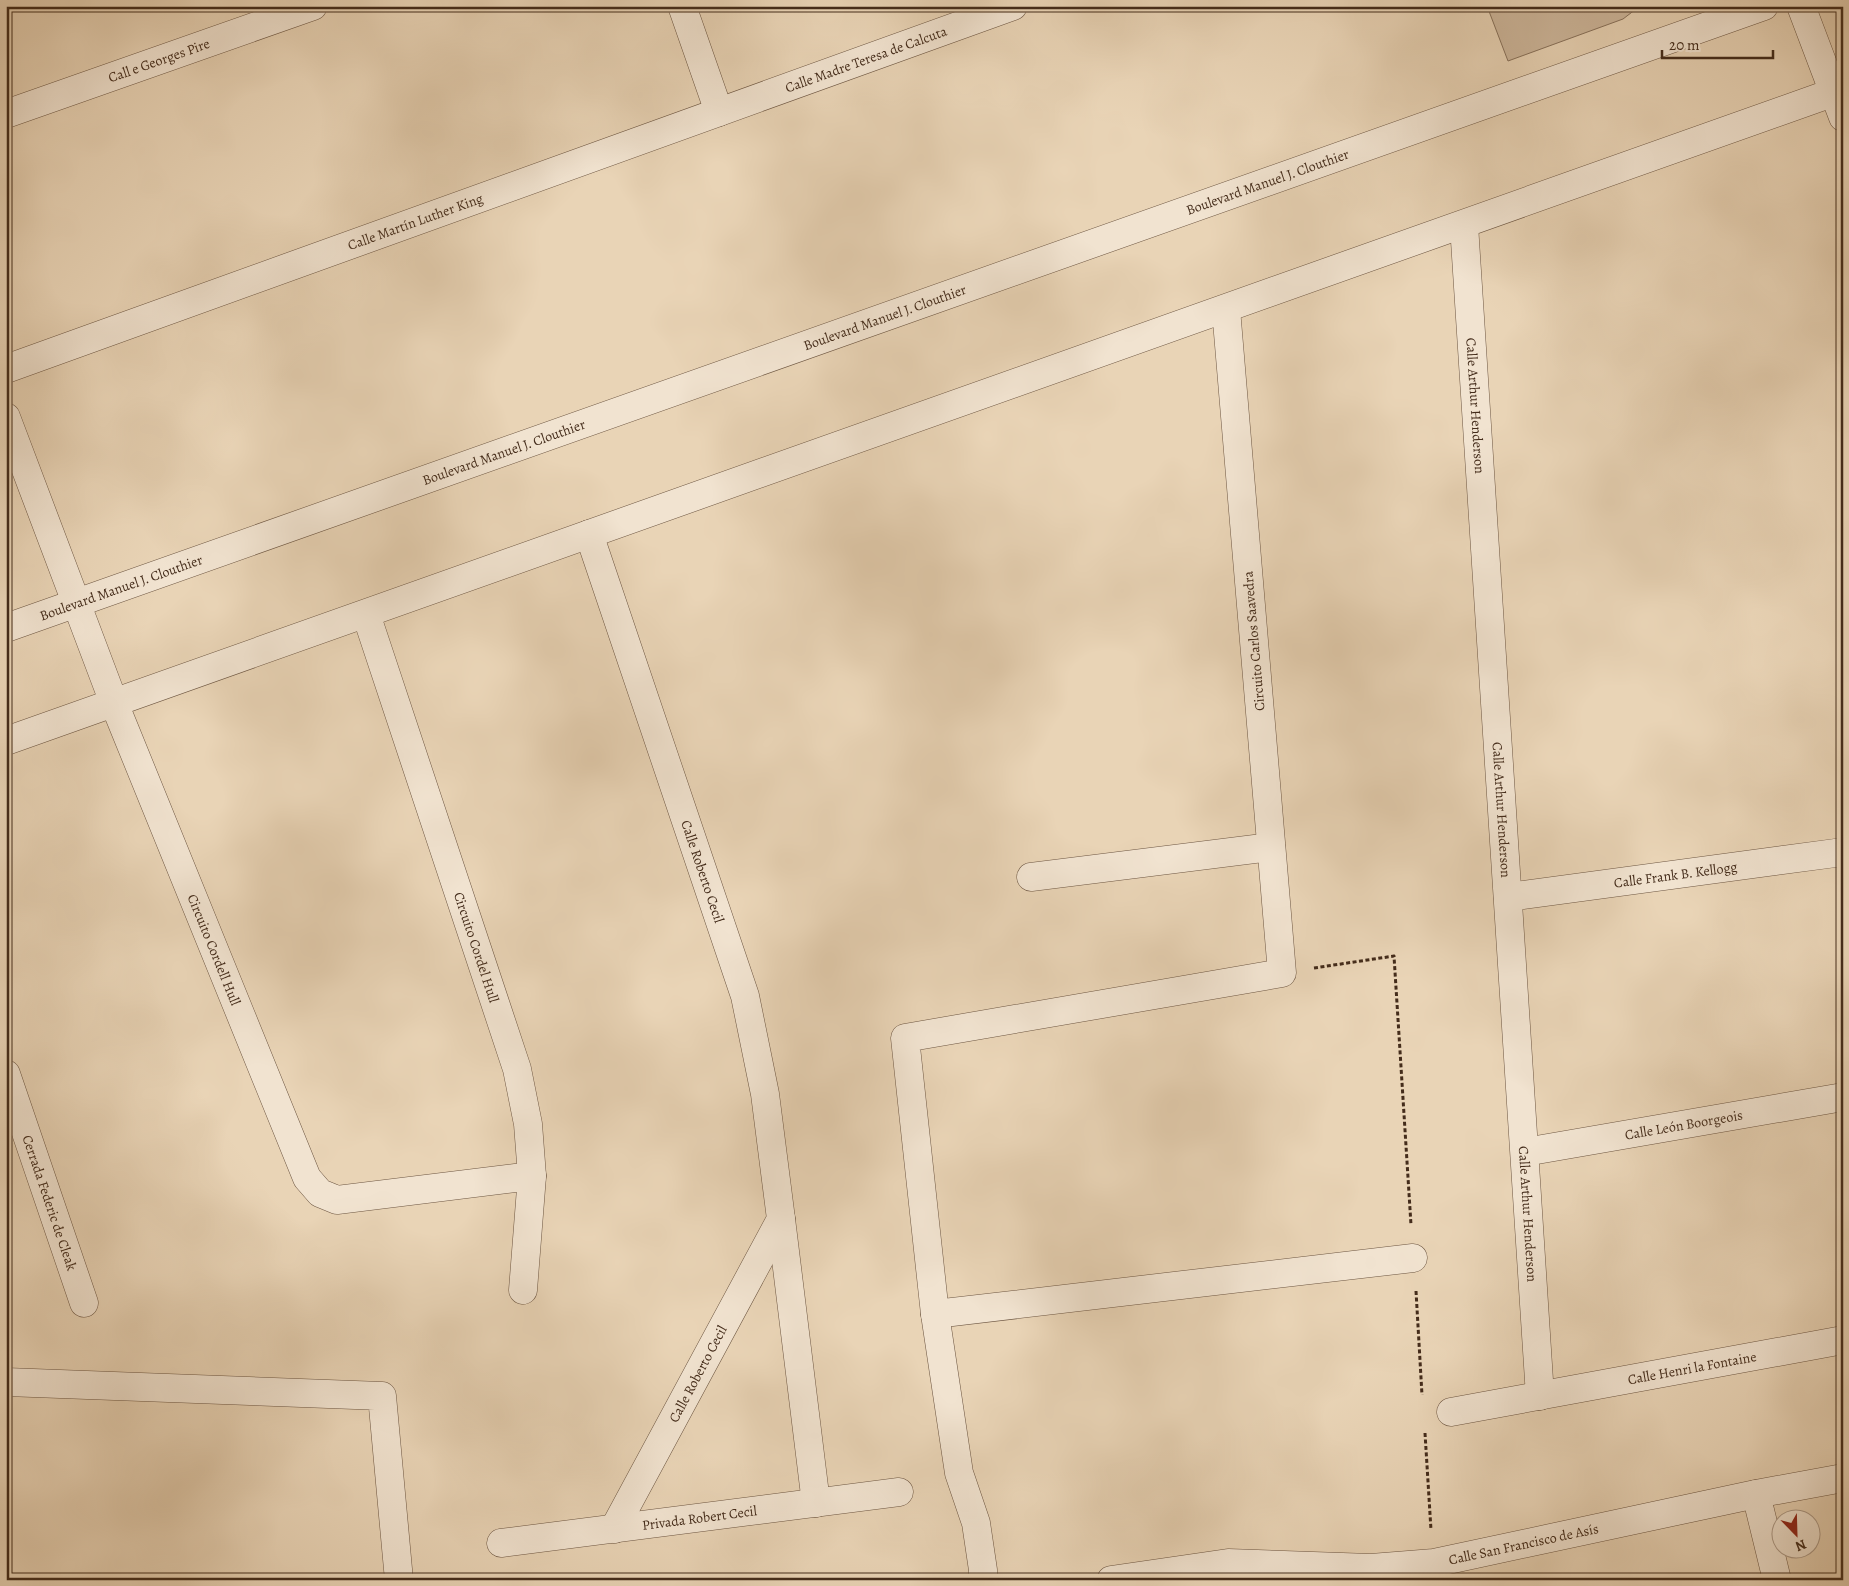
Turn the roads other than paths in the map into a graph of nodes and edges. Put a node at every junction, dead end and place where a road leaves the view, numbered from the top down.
1 (313, 6) edge
2 (682, 6) edge
3 (1013, 6) edge
4 (1764, 6) edge
5 (1801, 6) edge
6 (1840, 99) edge
7 (719, 112) junction
8 (6, 114) edge
9 (1464, 225) junction
10 (1226, 309) junction
11 (6, 369) edge
12 (6, 417) edge
13 (589, 534) junction
14 (75, 603) junction
15 (366, 614) junction
16 (6, 628) edge
17 (114, 703) junction
18 (6, 741) edge
19 (1271, 847) junction
20 (1843, 852) edge
21 (1031, 878) dead end
22 (1508, 897) junction
23 (6, 1074) edge
24 (1843, 1097) edge
25 (1525, 1152) junction
26 (532, 1176) junction
27 (781, 1219) junction
28 (1413, 1258) dead end
29 (523, 1290) dead end
30 (84, 1303) dead end
31 (935, 1314) junction
32 (1843, 1340) edge
33 (6, 1382) edge
34 (1540, 1396) junction
35 (1451, 1412) dead end
36 (1843, 1478) edge
37 (899, 1492) dead end
38 (1756, 1494) junction
39 (816, 1503) junction
40 (614, 1529) junction
41 (501, 1543) dead end
42 (1372, 1574) edge
43 (399, 1580) edge
44 (983, 1580) edge
45 (1111, 1580) edge
46 (1777, 1580) edge

1 - 8 street, Call e Georges Pire
2 - 7 street
3 - 7 street, Calle Madre Teresa de Calcuta
4 - 14 street, Boulevard Manuel J. Clouthier
5 - 6 street
6 - 9 street
7 - 11 street, Calle Martín Luther King
9 - 10 street
9 - 22 street, Calle Arthur Henderson
10 - 13 street
10 - 19 street, Circuito Carlos Saavedra
12 - 14 street, Circuito Cordell Hull
13 - 15 street
13 - 27 street, Calle Roberto Cecil
14 - 16 street, Boulevard Manuel J. Clouthier
14 - 17 street, Circuito Cordell Hull
15 - 17 street
15 - 26 street, Circuito Cordel Hull
17 - 18 street
17 - 26 street, Circuito Cordell Hull
19 - 21 street
19 - 31 street, Circuito Carlos Saavedra
20 - 22 street, Calle Frank B. Kellogg
22 - 25 street, Calle Arthur Henderson
23 - 30 street, Cerrada Federic de Cleak
24 - 25 street, Calle León Boorgeois
25 - 34 street, Calle Arthur Henderson
26 - 29 street, Circuito Cordel Hull
27 - 39 street, Calle Roberto Cecil
27 - 40 street, Calle Roberto Cecil
28 - 31 street
31 - 44 street
32 - 34 street, Calle Henri la Fontaine
33 - 43 street
34 - 35 street, Calle Henri la Fontaine
36 - 38 street, Calle San Francisco de Asís
37 - 39 street, Privada Robert Cecil
38 - 42 street, Calle San Francisco de Asís
38 - 46 street
39 - 40 street, Privada Robert Cecil
40 - 41 street, Privada Robert Cecil
42 - 45 street, Calle San Francisco de Asís

